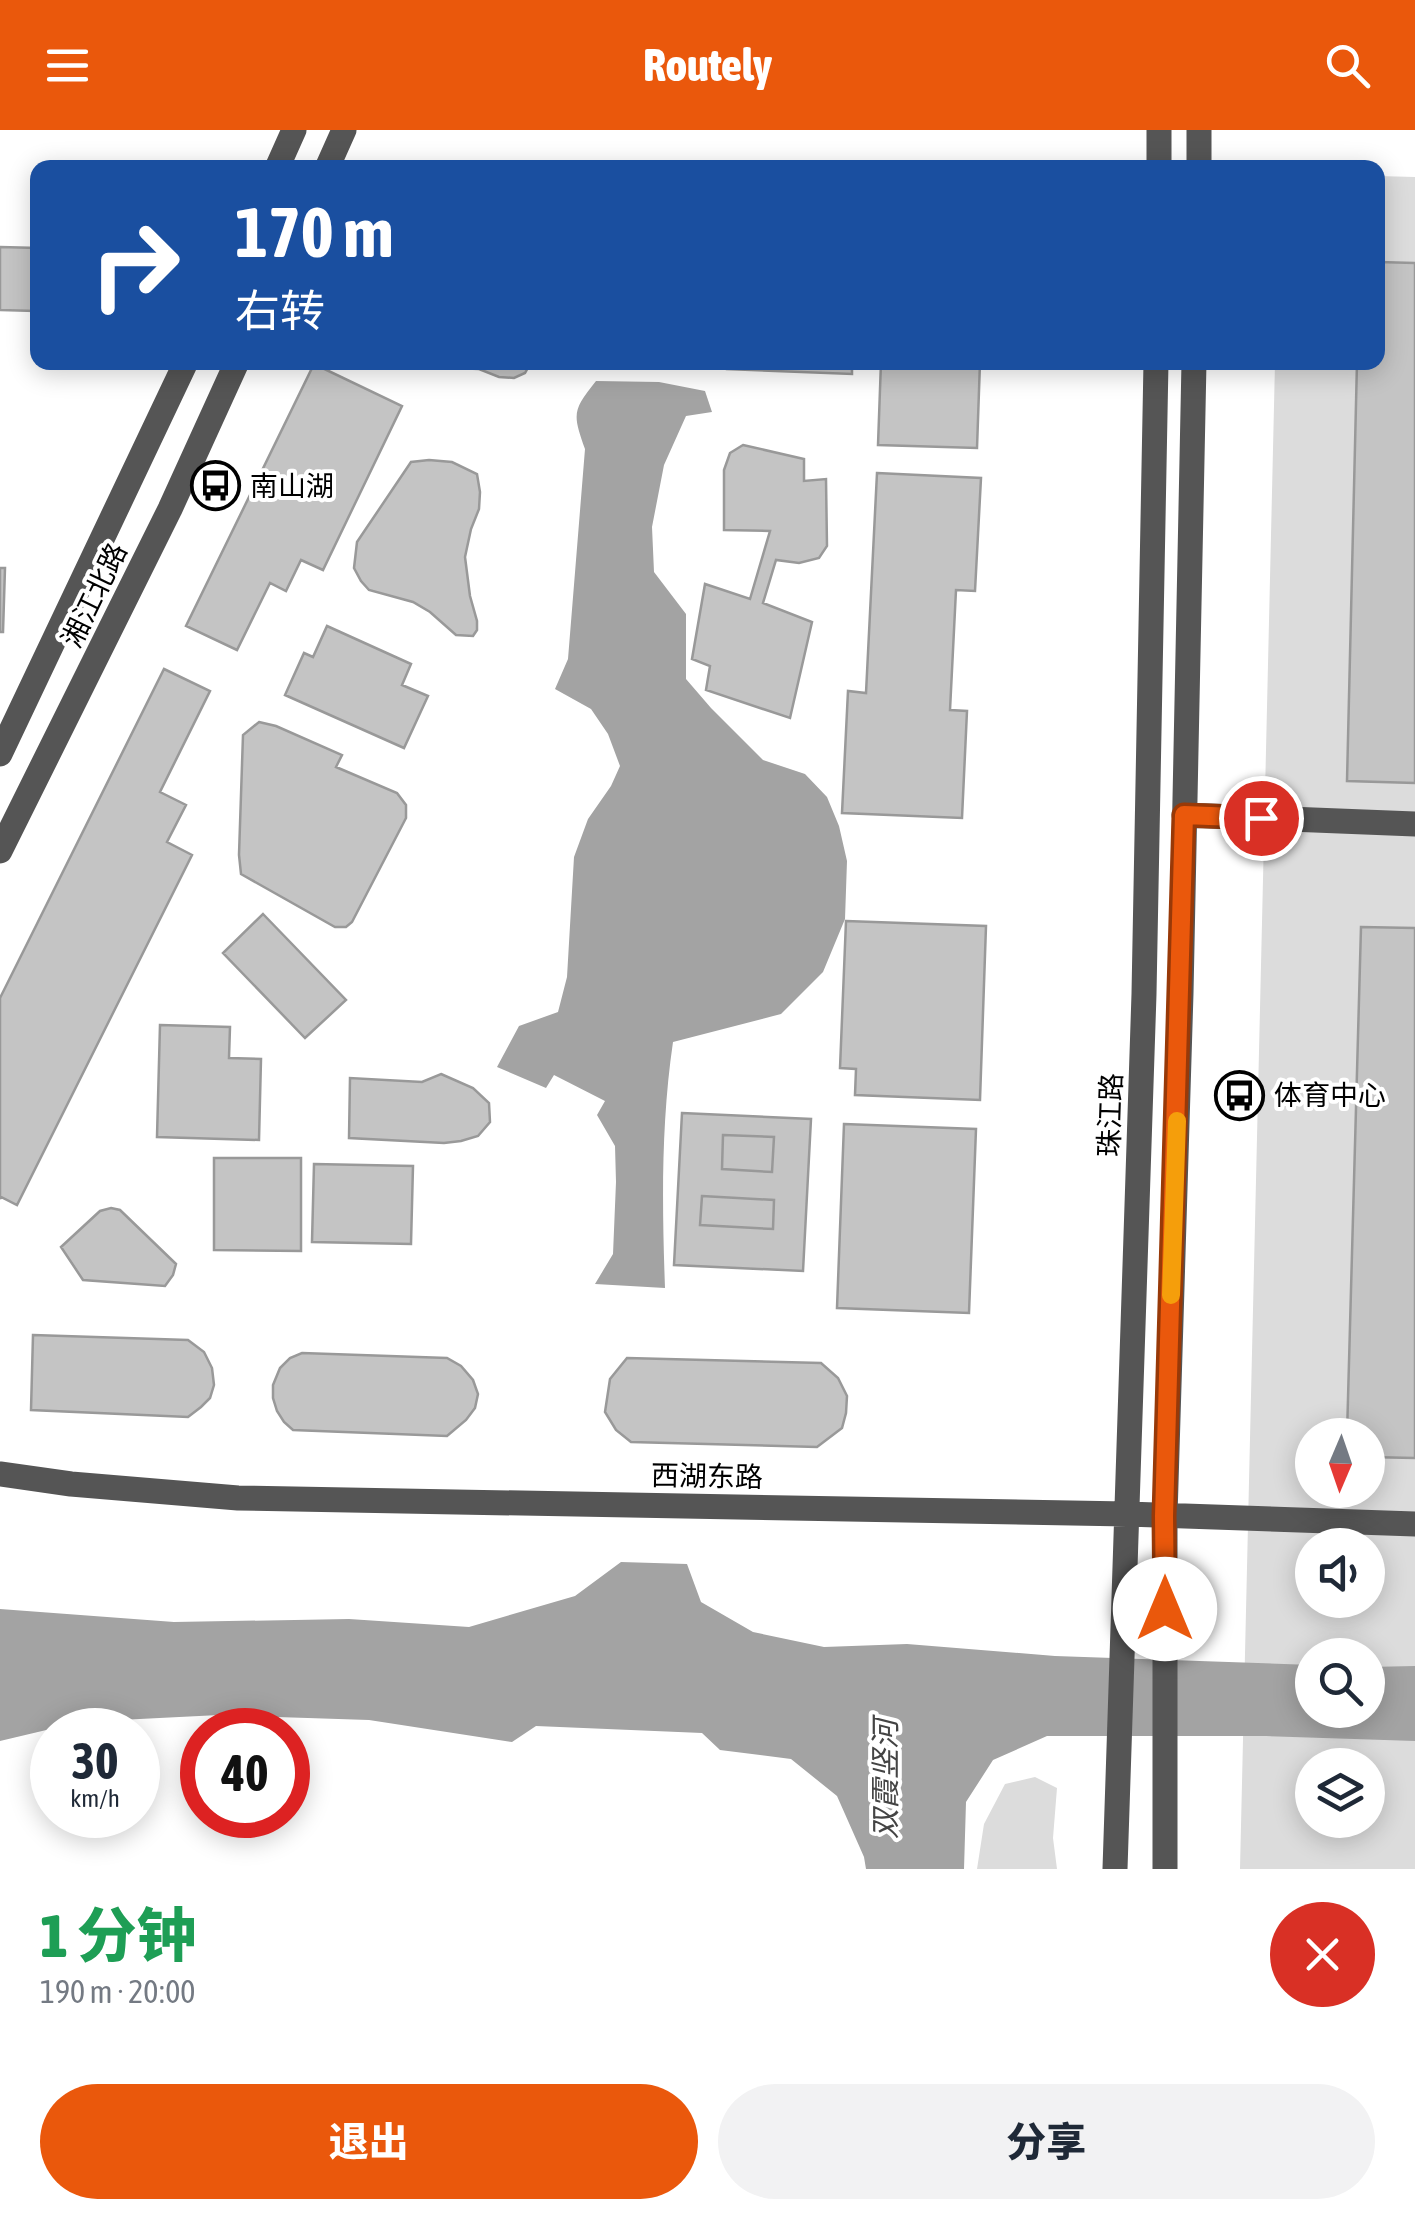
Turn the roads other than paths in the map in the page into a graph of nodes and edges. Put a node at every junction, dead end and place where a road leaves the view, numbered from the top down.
1 (294, 130) edge
2 (344, 130) edge
3 (1159, 130) edge
4 (1200, 130) edge
5 (281, 160) edge
6 (331, 160) edge
7 (1159, 160) edge
8 (1198, 160) edge
9 (182, 370) edge
10 (233, 370) edge
11 (1156, 370) edge
12 (1194, 370) edge
13 (0, 754) edge
14 (1184, 815) junction
15 (1415, 824) edge
16 (0, 851) edge
17 (0, 1474) edge
18 (1127, 1514) junction
19 (1164, 1516) junction
20 (1415, 1524) edge
21 (1115, 1869) edge
22 (1165, 1869) edge

1 - 5 street
2 - 6 street
3 - 7 street
4 - 8 street
9 - 13 street, 湘江北路
10 - 16 street, 湘江北路
11 - 18 street, 珠江路
12 - 14 street
14 - 15 street
14 - 19 street
17 - 18 street, 西湖东路
18 - 19 street, 西湖东路
18 - 21 street, 珠江路
19 - 20 street, 西湖东路
19 - 22 street

